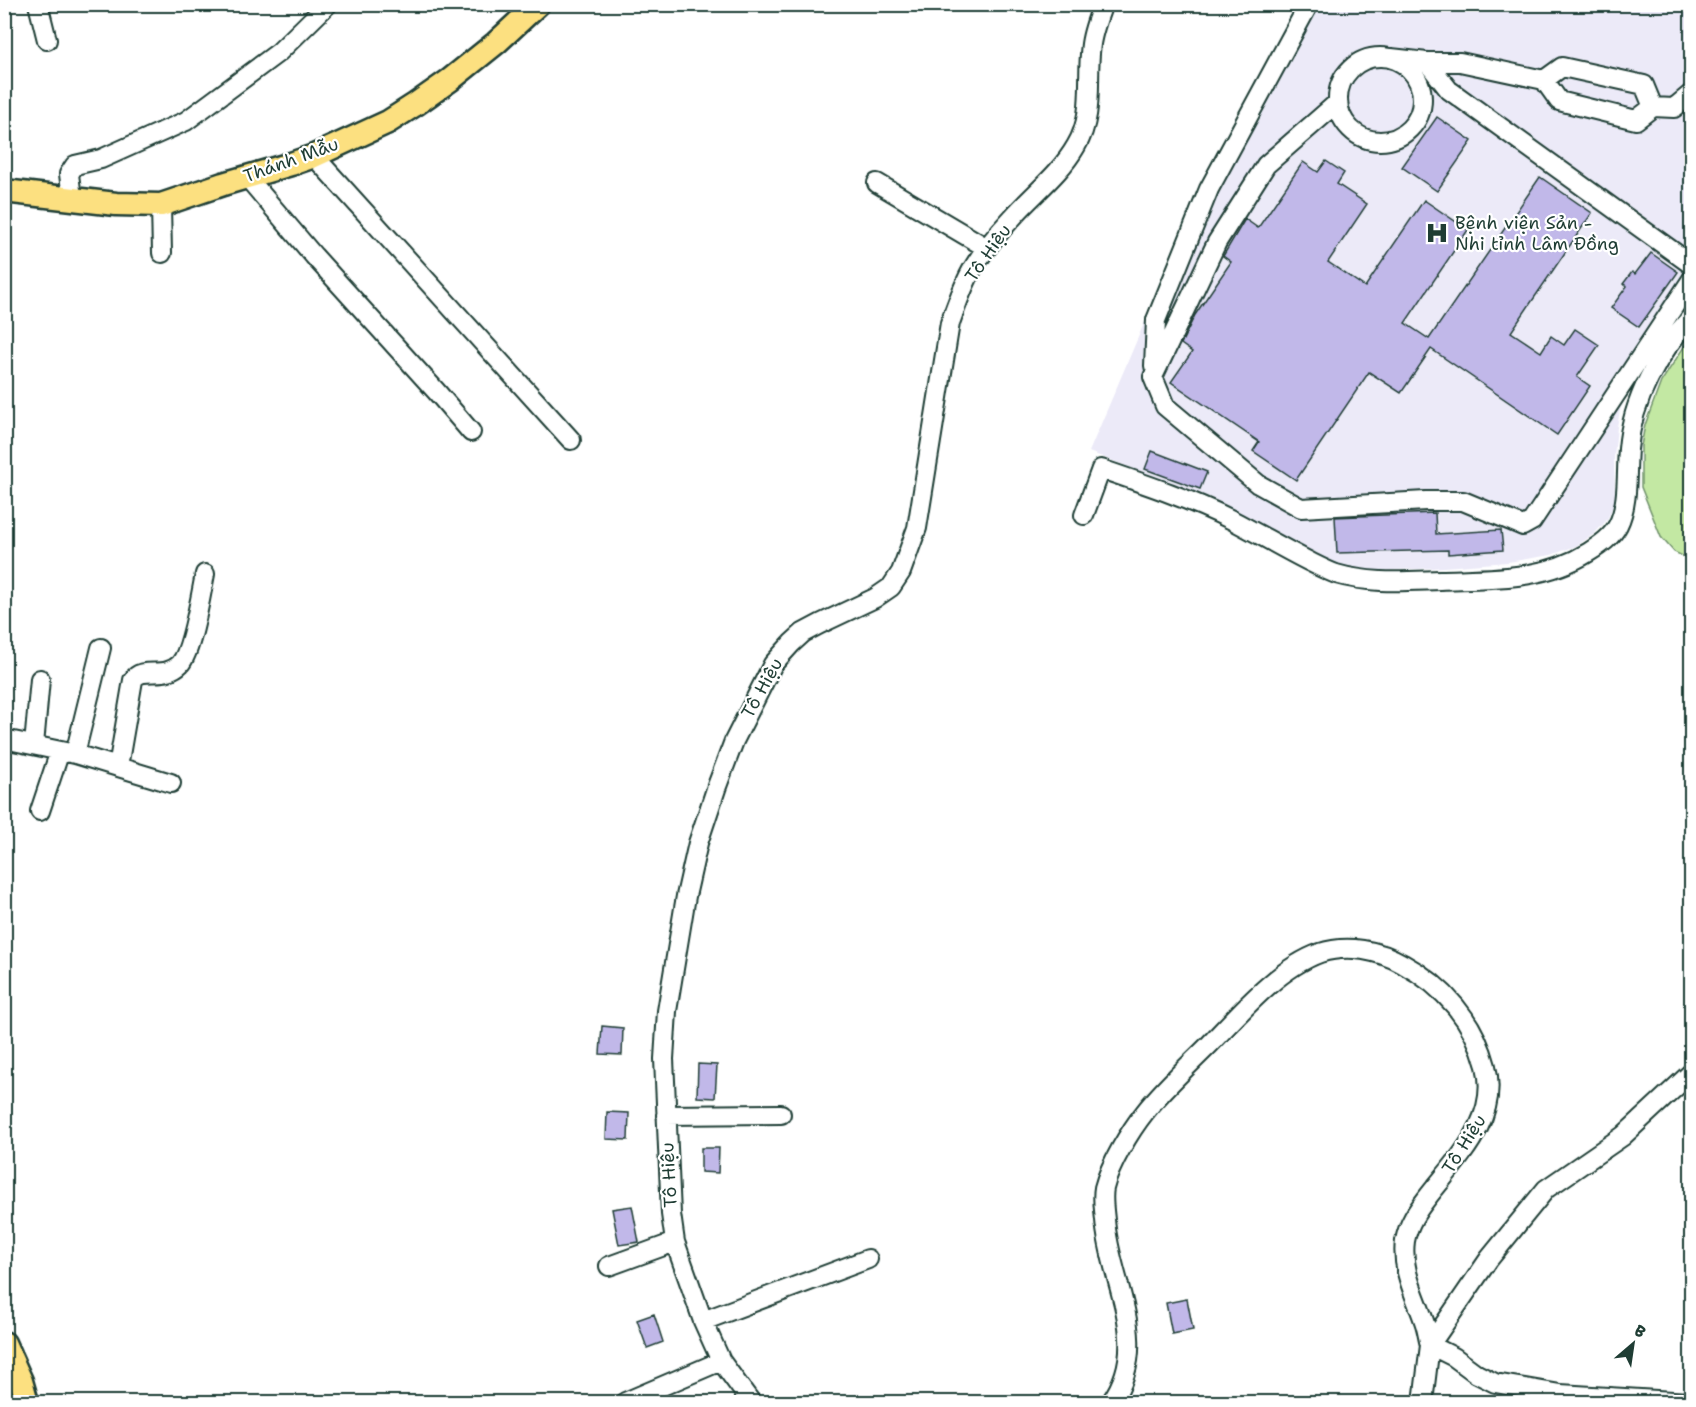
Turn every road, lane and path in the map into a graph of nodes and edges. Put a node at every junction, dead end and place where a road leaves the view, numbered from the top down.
1 (38, 4) edge
2 (328, 4) edge
3 (538, 4) edge
4 (1103, 4) edge
5 (1309, 4) edge
6 (47, 40) dead end
7 (1391, 58) junction
8 (1427, 62) junction
9 (1544, 80) junction
10 (1692, 93) edge
11 (1337, 103) junction
12 (1653, 107) junction
13 (314, 156) junction
14 (247, 177) junction
15 (877, 183) dead end
16 (4, 191) edge
17 (72, 198) junction
18 (161, 205) junction
19 (987, 248) junction
20 (162, 254) dead end
21 (1692, 265) edge
22 (1692, 279) edge
23 (1692, 316) edge
24 (1153, 377) junction
25 (471, 432) dead end
26 (571, 440) dead end
27 (1084, 515) dead end
28 (205, 574) dead end
29 (101, 648) dead end
30 (40, 679) dead end
31 (4, 739) edge
32 (34, 745) junction
33 (68, 753) junction
34 (118, 767) junction
35 (171, 783) dead end
36 (39, 811) dead end
37 (1692, 1072) edge
38 (781, 1114) dead end
39 (666, 1115) junction
40 (675, 1242) junction
41 (868, 1259) dead end
42 (609, 1266) dead end
43 (703, 1321) junction
44 (4, 1343) edge
45 (1430, 1345) junction
46 (721, 1361) junction
47 (1560, 1398) edge
48 (27, 1402) edge
49 (625, 1402) edge
50 (751, 1402) edge
51 (1111, 1402) edge
52 (1424, 1402) edge
53 (1689, 1402) edge

1 - 6 street
2 - 17 street
3 - 13 main road, Thánh Mẫu
4 - 19 street, Tô Hiệu
5 - 24 street
7 - 8 street
7 - 11 street
7 - 11 street
8 - 9 street
8 - 21 street
9 - 12 street
9 - 12 street
10 - 12 street
11 - 24 street
13 - 14 main road, Thánh Mẫu
13 - 26 street
14 - 18 main road, Thánh Mẫu
14 - 25 street
15 - 19 street
16 - 17 main road, Thánh Mẫu
17 - 18 main road, Thánh Mẫu
18 - 20 street
19 - 39 street, Tô Hiệu
22 - 24 street
23 - 27 street
28 - 34 street
29 - 33 street
30 - 32 street
31 - 32 street
32 - 33 street
33 - 34 street
33 - 36 street
34 - 35 street
37 - 45 street
38 - 39 street
39 - 40 street, Tô Hiệu
40 - 42 street
40 - 43 street, Tô Hiệu
41 - 43 street
43 - 46 street, Tô Hiệu
44 - 48 main road
45 - 47 street
45 - 51 street, Tô Hiệu
45 - 52 street
46 - 49 street
46 - 50 street, Tô Hiệu
47 - 53 street

